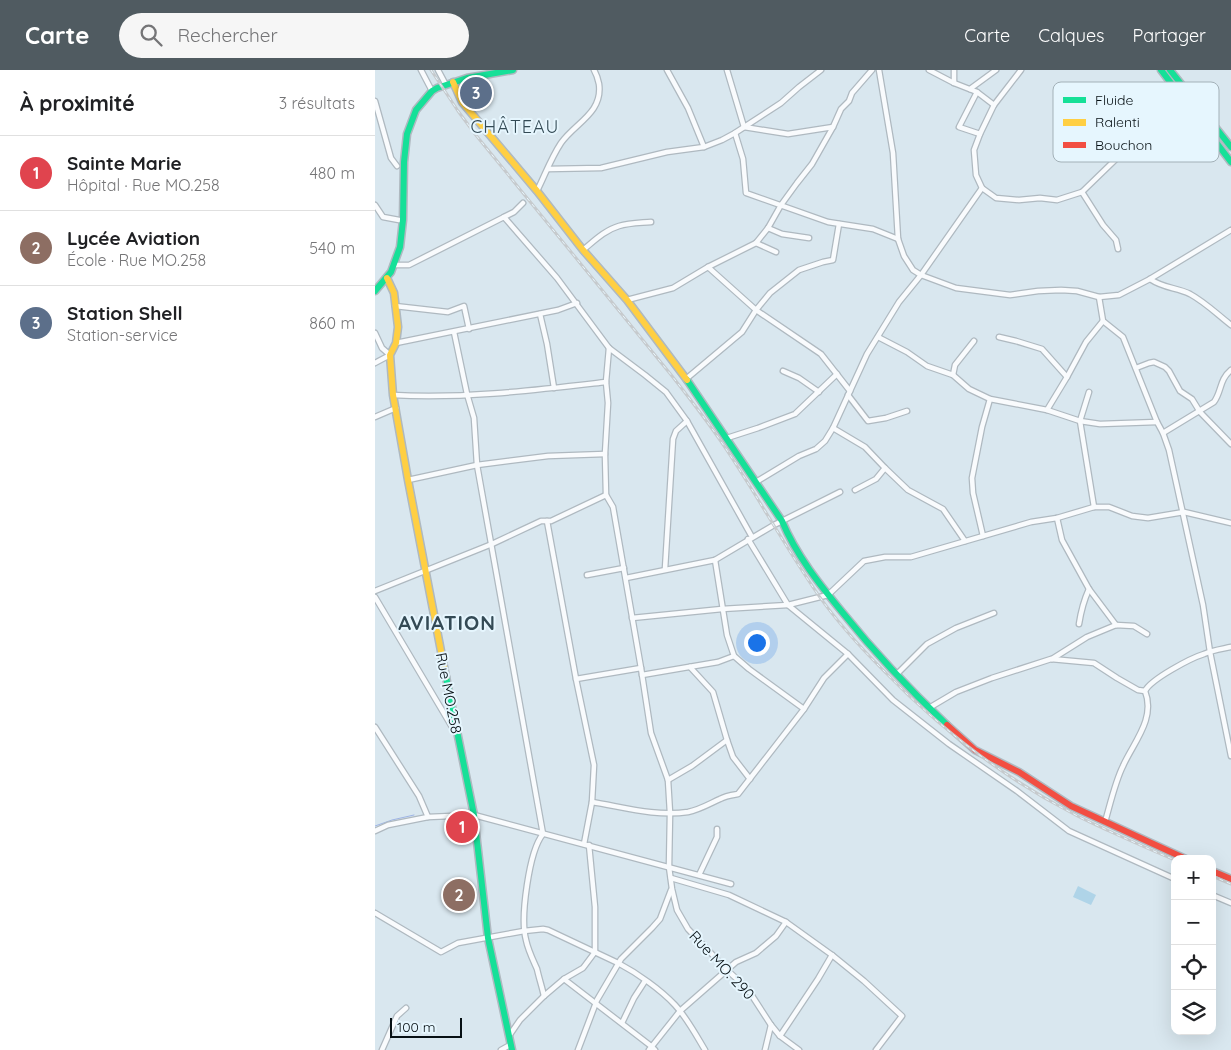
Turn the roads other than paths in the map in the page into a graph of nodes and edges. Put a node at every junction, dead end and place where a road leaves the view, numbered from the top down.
1 (421, 70) edge
2 (439, 70) edge
3 (513, 70) edge
4 (594, 70) edge
5 (667, 70) edge
6 (727, 70) edge
7 (821, 70) edge
8 (872, 70) edge
9 (879, 70) edge
10 (929, 70) edge
11 (954, 70) edge
12 (996, 70) edge
13 (1021, 70) edge
14 (1161, 70) edge
15 (1170, 70) edge
16 (453, 82) junction
17 (953, 82) junction
18 (1170, 82) edge
19 (1180, 82) edge
20 (446, 85) junction
21 (970, 89) junction
22 (432, 91) junction
23 (977, 92) junction
24 (375, 100) edge
25 (994, 105) junction
26 (744, 127) junction
27 (833, 127) junction
28 (1219, 131) edge
29 (735, 133) junction
30 (980, 134) junction
31 (1230, 145) edge
32 (1219, 146) edge
33 (704, 147) junction
34 (1113, 162) edge
35 (1231, 162) edge
36 (397, 166) junction
37 (548, 169) junction
38 (982, 188) junction
39 (537, 191) junction
40 (1081, 192) junction
41 (523, 204) dead end
42 (375, 205) edge
43 (781, 205) junction
44 (504, 217) junction
45 (399, 220) junction
46 (651, 222) dead end
47 (839, 224) junction
48 (769, 228) junction
49 (1231, 230) edge
50 (809, 238) dead end
51 (898, 239) junction
52 (756, 243) junction
53 (1118, 249) dead end
54 (583, 250) junction
55 (776, 252) dead end
56 (393, 265) junction
57 (708, 267) junction
58 (921, 276) junction
59 (387, 278) junction
60 (1151, 279) junction
61 (375, 291) edge
62 (1099, 298) junction
63 (627, 300) junction
64 (577, 303) junction
65 (395, 306) junction
66 (756, 310) junction
67 (540, 314) junction
68 (1103, 321) junction
69 (1231, 325) edge
70 (469, 329) junction
71 (453, 332) junction
72 (375, 333) edge
73 (999, 337) dead end
74 (878, 338) junction
75 (974, 341) dead end
76 (396, 343) junction
77 (609, 348) junction
78 (390, 355) junction
79 (375, 363) edge
80 (1136, 368) junction
81 (1231, 370) edge
82 (783, 371) dead end
83 (837, 374) junction
84 (953, 375) junction
85 (1067, 377) junction
86 (686, 379) junction
87 (606, 382) junction
88 (554, 388) junction
89 (819, 392) junction
90 (1089, 392) dead end
91 (849, 393) junction
92 (467, 394) junction
93 (393, 395) junction
94 (990, 399) junction
95 (396, 408) junction
96 (1047, 410) junction
97 (907, 411) dead end
98 (1200, 412) junction
99 (375, 417) edge
100 (687, 421) junction
101 (1081, 421) junction
102 (1157, 422) junction
103 (833, 428) junction
104 (1163, 433) junction
105 (727, 438) junction
106 (1231, 444) edge
107 (605, 454) junction
108 (477, 465) junction
109 (885, 468) junction
110 (408, 480) junction
111 (756, 482) junction
112 (855, 490) dead end
113 (840, 492) dead end
114 (606, 495) junction
115 (1094, 507) junction
116 (1183, 512) junction
117 (1057, 518) junction
118 (547, 521) junction
119 (782, 521) junction
120 (1231, 523) edge
121 (983, 536) junction
122 (750, 538) junction
123 (965, 541) junction
124 (492, 544) junction
125 (715, 560) junction
126 (624, 568) junction
127 (665, 569) junction
128 (426, 570) junction
129 (587, 574) dead end
130 (626, 578) junction
131 (1089, 589) junction
132 (375, 591) edge
133 (828, 595) junction
134 (375, 597) edge
135 (788, 605) junction
136 (722, 609) junction
137 (994, 613) dead end
138 (632, 618) junction
139 (1079, 624) dead end
140 (1116, 625) junction
141 (1147, 634) dead end
142 (1231, 647) edge
143 (1210, 652) junction
144 (848, 654) junction
145 (734, 656) junction
146 (1051, 659) junction
147 (690, 667) junction
148 (641, 668) junction
149 (642, 674) junction
150 (897, 674) junction
151 (576, 678) junction
152 (1145, 691) junction
153 (929, 708) junction
154 (804, 709) junction
155 (375, 727) edge
156 (1229, 733) edge
157 (457, 735) junction
158 (727, 740) junction
159 (1231, 756) edge
160 (750, 779) junction
161 (667, 780) junction
162 (592, 802) junction
163 (670, 813) junction
164 (473, 815) junction
165 (429, 817) junction
166 (1105, 822) junction
167 (717, 829) dead end
168 (375, 831) edge
169 (543, 834) junction
170 (587, 845) junction
171 (1177, 855) edge
172 (669, 867) junction
173 (1216, 873) edge
174 (699, 875) junction
175 (1171, 877) edge
176 (671, 878) junction
177 (1231, 879) edge
178 (731, 884) dead end
179 (672, 889) junction
180 (1216, 897) edge
181 (1231, 903) edge
182 (375, 913) edge
183 (786, 922) junction
184 (524, 931) junction
185 (488, 938) junction
186 (595, 952) junction
187 (832, 955) junction
188 (618, 963) junction
189 (727, 970) junction
190 (564, 979) junction
191 (645, 981) junction
192 (544, 996) junction
193 (596, 1002) junction
194 (406, 1008) dead end
195 (680, 1012) junction
196 (622, 1023) junction
197 (771, 1024) junction
198 (509, 1036) junction
199 (780, 1036) junction
200 (511, 1048) edge
201 (652, 1049) edge
202 (382, 1050) edge
203 (501, 1050) edge
204 (577, 1050) edge
205 (705, 1050) edge
206 (765, 1050) edge
207 (799, 1050) edge
208 (876, 1050) edge

1 - 22 street
2 - 20 street
3 - 16 street
4 - 37 street
5 - 33 street
6 - 26 street
7 - 26 street
8 - 27 street
9 - 51 street
10 - 17 street
11 - 17 street
12 - 21 street
13 - 25 street
14 - 18 street
15 - 19 street
16 - 20 street
16 - 39 street
17 - 21 street
20 - 22 street
21 - 23 street
22 - 36 street
23 - 25 street
23 - 30 street
24 - 36 street
25 - 30 street
26 - 27 street
26 - 29 street
27 - 43 street
28 - 31 street
29 - 33 street
29 - 43 street
30 - 38 street
32 - 35 street
33 - 37 street
34 - 40 street
36 - 45 street
37 - 39 street
38 - 40 street
38 - 58 street
39 - 54 street
40 - 53 street
41 - 44 street
42 - 45 street
43 - 47 street
43 - 48 street
44 - 56 street
44 - 64 street
45 - 56 street
46 - 54 street
47 - 51 street
47 - 66 street
48 - 50 street
48 - 52 street
49 - 60 street
51 - 58 street
52 - 55 street
52 - 57 street
54 - 63 street
56 - 59 street
57 - 63 street
57 - 66 street
58 - 62 street
58 - 74 street
59 - 61 street
59 - 65 street
60 - 62 street
60 - 69 street
62 - 68 street
63 - 86 street
64 - 67 street
64 - 77 street
65 - 70 street
65 - 76 street
66 - 83 street
66 - 86 street
67 - 70 street
67 - 88 street
68 - 80 street
68 - 85 street
70 - 71 street
71 - 76 street
71 - 92 street
72 - 78 street
73 - 85 street
74 - 84 street
74 - 91 street
75 - 84 street
76 - 78 street
77 - 87 street, Rue MO. 290
77 - 100 street
78 - 79 street
78 - 93 street, Rue MO.258
80 - 98 street
80 - 102 street
81 - 98 street
82 - 89 street
83 - 89 street
83 - 91 street
84 - 94 street
85 - 96 street
86 - 105 street
87 - 88 street
87 - 107 street, Rue MO. 290
88 - 92 street
89 - 105 street
90 - 101 street
91 - 97 street
91 - 103 street
92 - 93 street
92 - 108 street
93 - 95 street, Rue MO.258
94 - 96 street
94 - 121 street
95 - 99 street
95 - 110 street, Rue MO.258
96 - 101 street
98 - 104 street
98 - 106 street
100 - 122 street
100 - 127 street
101 - 102 street
101 - 115 street
102 - 104 street
103 - 109 street
103 - 111 street
104 - 116 street
105 - 111 street
107 - 108 street
107 - 114 street, Rue MO. 290
108 - 110 street
108 - 124 street
109 - 112 street
109 - 123 street
110 - 128 street, Rue MO.258
111 - 119 street
113 - 119 street
114 - 118 street
114 - 126 street, Rue MO. 290
115 - 116 street
115 - 117 street
116 - 120 street
116 - 143 street
117 - 121 street
117 - 131 street
118 - 124 street
118 - 151 street
119 - 122 street
119 - 133 street
121 - 123 street
122 - 125 street
122 - 135 street
123 - 133 street
124 - 128 street
124 - 169 street
125 - 127 street
125 - 136 street
126 - 129 street
126 - 130 street, Rue MO. 290
127 - 130 street
128 - 132 street
128 - 157 street, Rue MO.258
130 - 138 street, Rue MO. 290
131 - 139 street
131 - 140 street
133 - 135 street
133 - 150 street
134 - 157 street
135 - 136 street
135 - 144 street
136 - 138 street
136 - 145 street
137 - 150 street
138 - 148 street, Rue MO. 290
140 - 141 street
140 - 146 street
142 - 143 street
143 - 152 street
143 - 156 street
144 - 154 street
144 - 175 street
145 - 147 street
145 - 154 street
146 - 152 street
146 - 153 street
147 - 149 street
147 - 158 street
148 - 149 street, Rue MO. 290
148 - 151 street
149 - 161 street, Rue MO. 290
150 - 153 street
151 - 162 street
152 - 166 street
153 - 166 street
154 - 160 street
155 - 165 street
156 - 159 street
157 - 164 street, Rue MO.258
158 - 160 street
158 - 161 street
160 - 163 street
161 - 163 street, Rue MO. 290
162 - 163 street
162 - 170 street
163 - 172 street, Rue MO. 290
164 - 165 street
164 - 169 street
164 - 185 street, Rue MO.258
165 - 168 street
166 - 171 street
167 - 174 street
169 - 170 street
169 - 184 street
170 - 172 street
170 - 186 street
172 - 174 street
172 - 176 street, Rue MO. 290
173 - 177 street
174 - 178 street
176 - 179 street, Rue MO. 290
176 - 183 street
179 - 188 street
179 - 189 street, Rue MO. 290
180 - 181 street
182 - 185 street
183 - 187 street
183 - 189 street
184 - 185 street
184 - 186 street
184 - 192 street
185 - 198 street, Rue MO.258
186 - 188 street
186 - 190 street
187 - 199 street
187 - 208 street
188 - 191 street
188 - 193 street
189 - 195 street
189 - 197 street, Rue MO. 290
190 - 192 street
190 - 193 street
191 - 195 street
191 - 196 street
192 - 198 street
193 - 196 street
193 - 204 street
194 - 202 street
195 - 201 street
195 - 205 street
196 - 201 street
197 - 199 street, Rue MO. 290
197 - 206 street
198 - 200 street, Rue MO.258
199 - 207 street, Rue MO. 290
200 - 203 street

